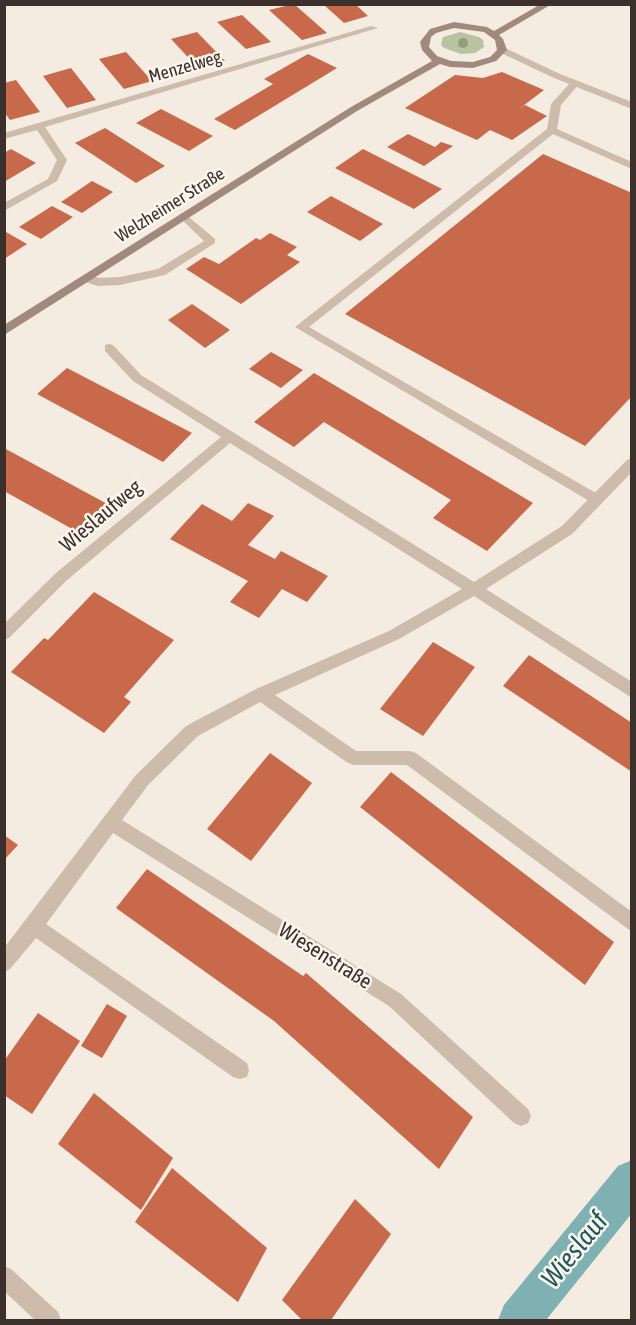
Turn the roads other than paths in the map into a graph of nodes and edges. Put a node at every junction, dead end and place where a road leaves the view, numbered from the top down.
1 (536, 4) edge
2 (548, 4) edge
3 (478, 27) junction
4 (374, 28) dead end
5 (494, 34) junction
6 (502, 50) junction
7 (430, 55) junction
8 (493, 59) junction
9 (440, 60) junction
10 (558, 76) junction
11 (575, 83) junction
12 (632, 105) edge
13 (354, 109) junction
14 (40, 127) junction
15 (552, 130) junction
16 (4, 136) edge
17 (632, 166) edge
18 (4, 208) edge
19 (184, 216) junction
20 (86, 278) junction
21 (4, 331) edge
22 (110, 348) dead end
23 (230, 436) junction
24 (632, 463) edge
25 (596, 500) junction
26 (474, 589) junction
27 (4, 634) edge
28 (632, 691) edge
29 (261, 694) junction
30 (110, 822) junction
31 (632, 924) edge
32 (34, 926) junction
33 (4, 963) edge
34 (240, 1070) dead end
35 (521, 1116) dead end
36 (4, 1276) edge
37 (50, 1320) edge

1 - 3 main road
2 - 5 main road
3 - 5 main road
3 - 7 main road
4 - 14 street, Menzelweg
5 - 6 main road
6 - 8 main road
6 - 10 street
7 - 9 main road
7 - 13 main road, Welzheimer Straße
8 - 9 main road
8 - 10 street
9 - 13 main road, Welzheimer Straße
10 - 11 street
11 - 12 street
11 - 15 street
13 - 19 main road, Welzheimer Straße
14 - 16 street, Menzelweg
14 - 18 street
15 - 17 street
15 - 25 street
19 - 20 main road, Welzheimer Straße
19 - 20 street
20 - 21 main road, Welzheimer Straße
22 - 23 street
23 - 26 street
23 - 27 street, Wieslaufweg
24 - 25 street
25 - 26 street
26 - 28 street
26 - 29 street
29 - 30 street
29 - 31 street
30 - 32 street
30 - 35 street, Wiesenstraße
32 - 33 street
32 - 34 street
36 - 37 street

